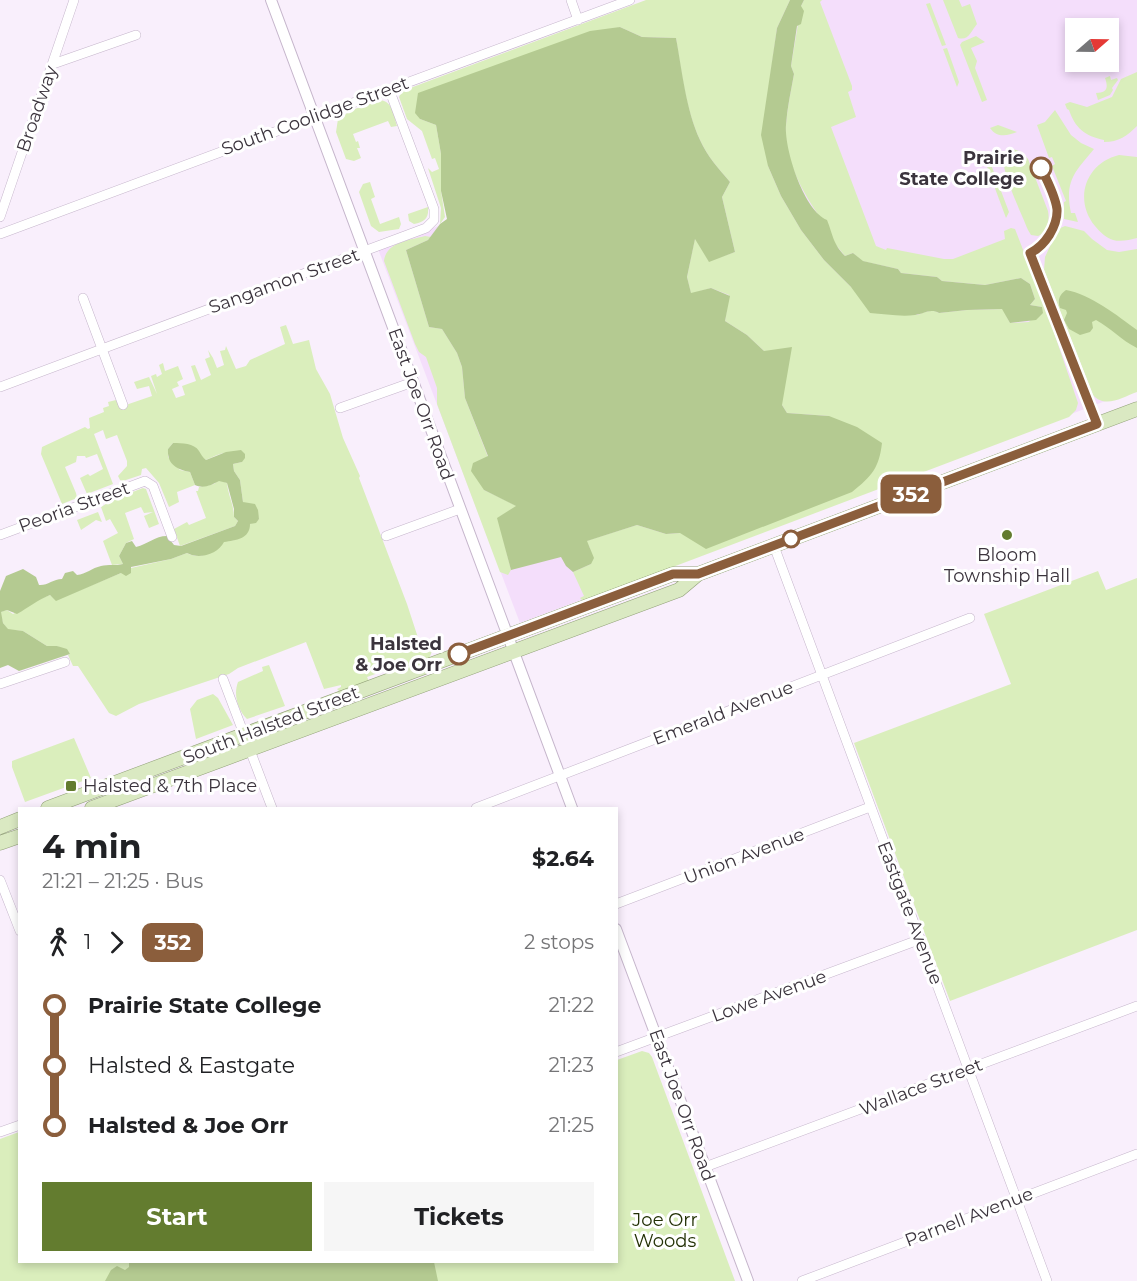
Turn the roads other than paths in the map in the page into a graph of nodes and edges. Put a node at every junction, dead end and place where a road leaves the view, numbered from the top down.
1 (74, 0) edge
2 (271, 0) edge
3 (571, 0) edge
4 (630, 0) edge
5 (578, 20) junction
6 (136, 35) dead end
7 (53, 64) junction
8 (389, 89) junction
9 (314, 117) junction
10 (0, 217) edge
11 (0, 234) edge
12 (364, 251) junction
13 (83, 298) dead end
14 (102, 349) junction
15 (413, 382) junction
16 (0, 387) edge
17 (123, 405) dead end
18 (340, 408) dead end
19 (1137, 409) edge
20 (460, 508) junction
21 (0, 535) edge
22 (386, 536) dead end
23 (172, 537) dead end
24 (774, 546) junction
25 (698, 574) junction
26 (970, 618) dead end
27 (508, 636) junction
28 (514, 652) junction
29 (65, 662) dead end
30 (821, 676) junction
31 (223, 679) dead end
32 (0, 684) edge
33 (245, 735) junction
34 (250, 750) junction
35 (560, 776) junction
36 (114, 783) junction
37 (122, 803) edge
38 (51, 807) edge
39 (98, 807) edge
40 (272, 807) edge
41 (479, 807) edge
42 (572, 807) edge
43 (870, 807) junction
44 (18, 820) edge
45 (0, 827) edge
46 (18, 837) edge
47 (0, 843) edge
48 (0, 880) edge
49 (618, 903) edge
50 (18, 926) edge
51 (618, 934) edge
52 (921, 939) junction
53 (1137, 1006) edge
54 (657, 1037) junction
55 (618, 1051) edge
56 (969, 1069) junction
57 (18, 1126) edge
58 (0, 1132) edge
59 (1137, 1154) edge
60 (705, 1167) junction
61 (1016, 1198) junction
62 (748, 1281) edge
63 (802, 1281) edge
64 (1047, 1281) edge

1 - 7 street, Broadway
2 - 9 street, East Joe Orr Road
3 - 5 street
4 - 5 street, South Coolidge Street
5 - 8 street, South Coolidge Street
6 - 7 street
7 - 10 street, Broadway
8 - 9 street, South Coolidge Street
8 - 12 street, Sangamon Street
9 - 11 street, South Coolidge Street
9 - 12 street, East Joe Orr Road
12 - 14 street, Sangamon Street
12 - 15 street, East Joe Orr Road
13 - 14 street
14 - 16 street, Sangamon Street
14 - 17 street
15 - 18 street
15 - 20 street, East Joe Orr Road
19 - 24 main road, South Halsted Street
20 - 22 street
20 - 27 street, East Joe Orr Road
21 - 23 street, Peoria Street
24 - 25 main road, South Halsted Street
24 - 30 street, Eastgate Avenue
25 - 27 main road, South Halsted Street
25 - 28 main road, South Halsted Street
26 - 30 street, Emerald Avenue
27 - 28 street, East Joe Orr Road
27 - 33 main road, South Halsted Street
28 - 34 main road, South Halsted Street
28 - 35 street, East Joe Orr Road
29 - 32 street
30 - 35 street, Emerald Avenue
30 - 43 street, Eastgate Avenue
31 - 33 street
33 - 34 street
33 - 36 main road, South Halsted Street
34 - 37 main road, South Halsted Street
34 - 40 street
35 - 41 street, Emerald Avenue
35 - 42 street, East Joe Orr Road
36 - 37 street
36 - 38 main road, South Halsted Street
37 - 39 main road, South Halsted Street
43 - 49 street, Union Avenue
43 - 52 street, Eastgate Avenue
44 - 45 main road
46 - 47 main road
48 - 50 street
51 - 54 street, East Joe Orr Road
52 - 54 street, Lowe Avenue
52 - 56 street, Eastgate Avenue
53 - 56 street, Wallace Street
54 - 55 street, Lowe Avenue
54 - 60 street, East Joe Orr Road
56 - 60 street, Wallace Street
56 - 61 street, Eastgate Avenue
57 - 58 street
59 - 61 street, Parnell Avenue
60 - 62 street, East Joe Orr Road
61 - 63 street, Parnell Avenue
61 - 64 street, Eastgate Avenue

